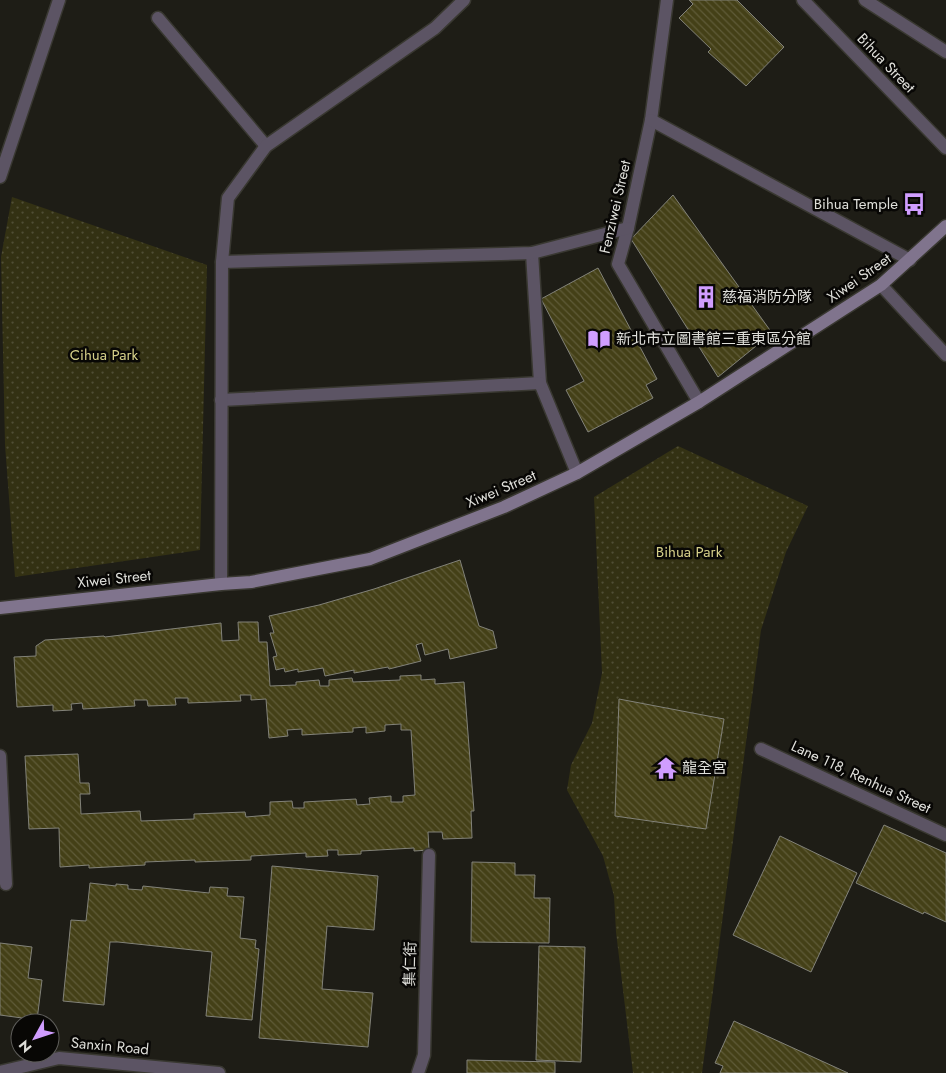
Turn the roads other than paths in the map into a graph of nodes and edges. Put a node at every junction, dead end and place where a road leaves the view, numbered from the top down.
1 (60, 0) edge
2 (464, 0) edge
3 (667, 0) edge
4 (803, 0) edge
5 (865, 0) edge
6 (158, 18) dead end
7 (946, 52) edge
8 (651, 120) junction
9 (266, 146) junction
10 (946, 148) edge
11 (0, 177) edge
12 (946, 226) edge
13 (628, 228) junction
14 (532, 253) junction
15 (910, 260) junction
16 (222, 262) junction
17 (882, 285) junction
18 (946, 355) edge
19 (540, 383) junction
20 (221, 400) junction
21 (699, 402) junction
22 (577, 473) junction
23 (221, 584) junction
24 (0, 608) edge
25 (761, 749) dead end
26 (0, 756) edge
27 (1, 803) edge
28 (946, 835) edge
29 (429, 855) dead end
30 (6, 884) dead end
31 (1, 1072) edge
32 (218, 1073) edge
33 (418, 1073) edge

1 - 11 street
2 - 9 street
3 - 8 street, Fenziwei Street
4 - 10 street, Bihua Street
5 - 7 street
6 - 9 street
8 - 13 street, Fenziwei Street
8 - 15 street
9 - 16 street
12 - 15 street, Xiwei Street
13 - 14 street
13 - 21 street, Fenziwei Street
14 - 16 street
14 - 19 street
15 - 17 street, Xiwei Street
16 - 20 street
17 - 18 street
17 - 21 street, Xiwei Street
19 - 20 street
19 - 22 street
20 - 23 street
21 - 22 street, Xiwei Street
22 - 23 street, Xiwei Street
23 - 24 street, Xiwei Street
25 - 28 street, Lane 118, Renhua Street
26 - 27 street
27 - 30 street
29 - 33 street, 集仁街
31 - 32 street, Sanxin Road

